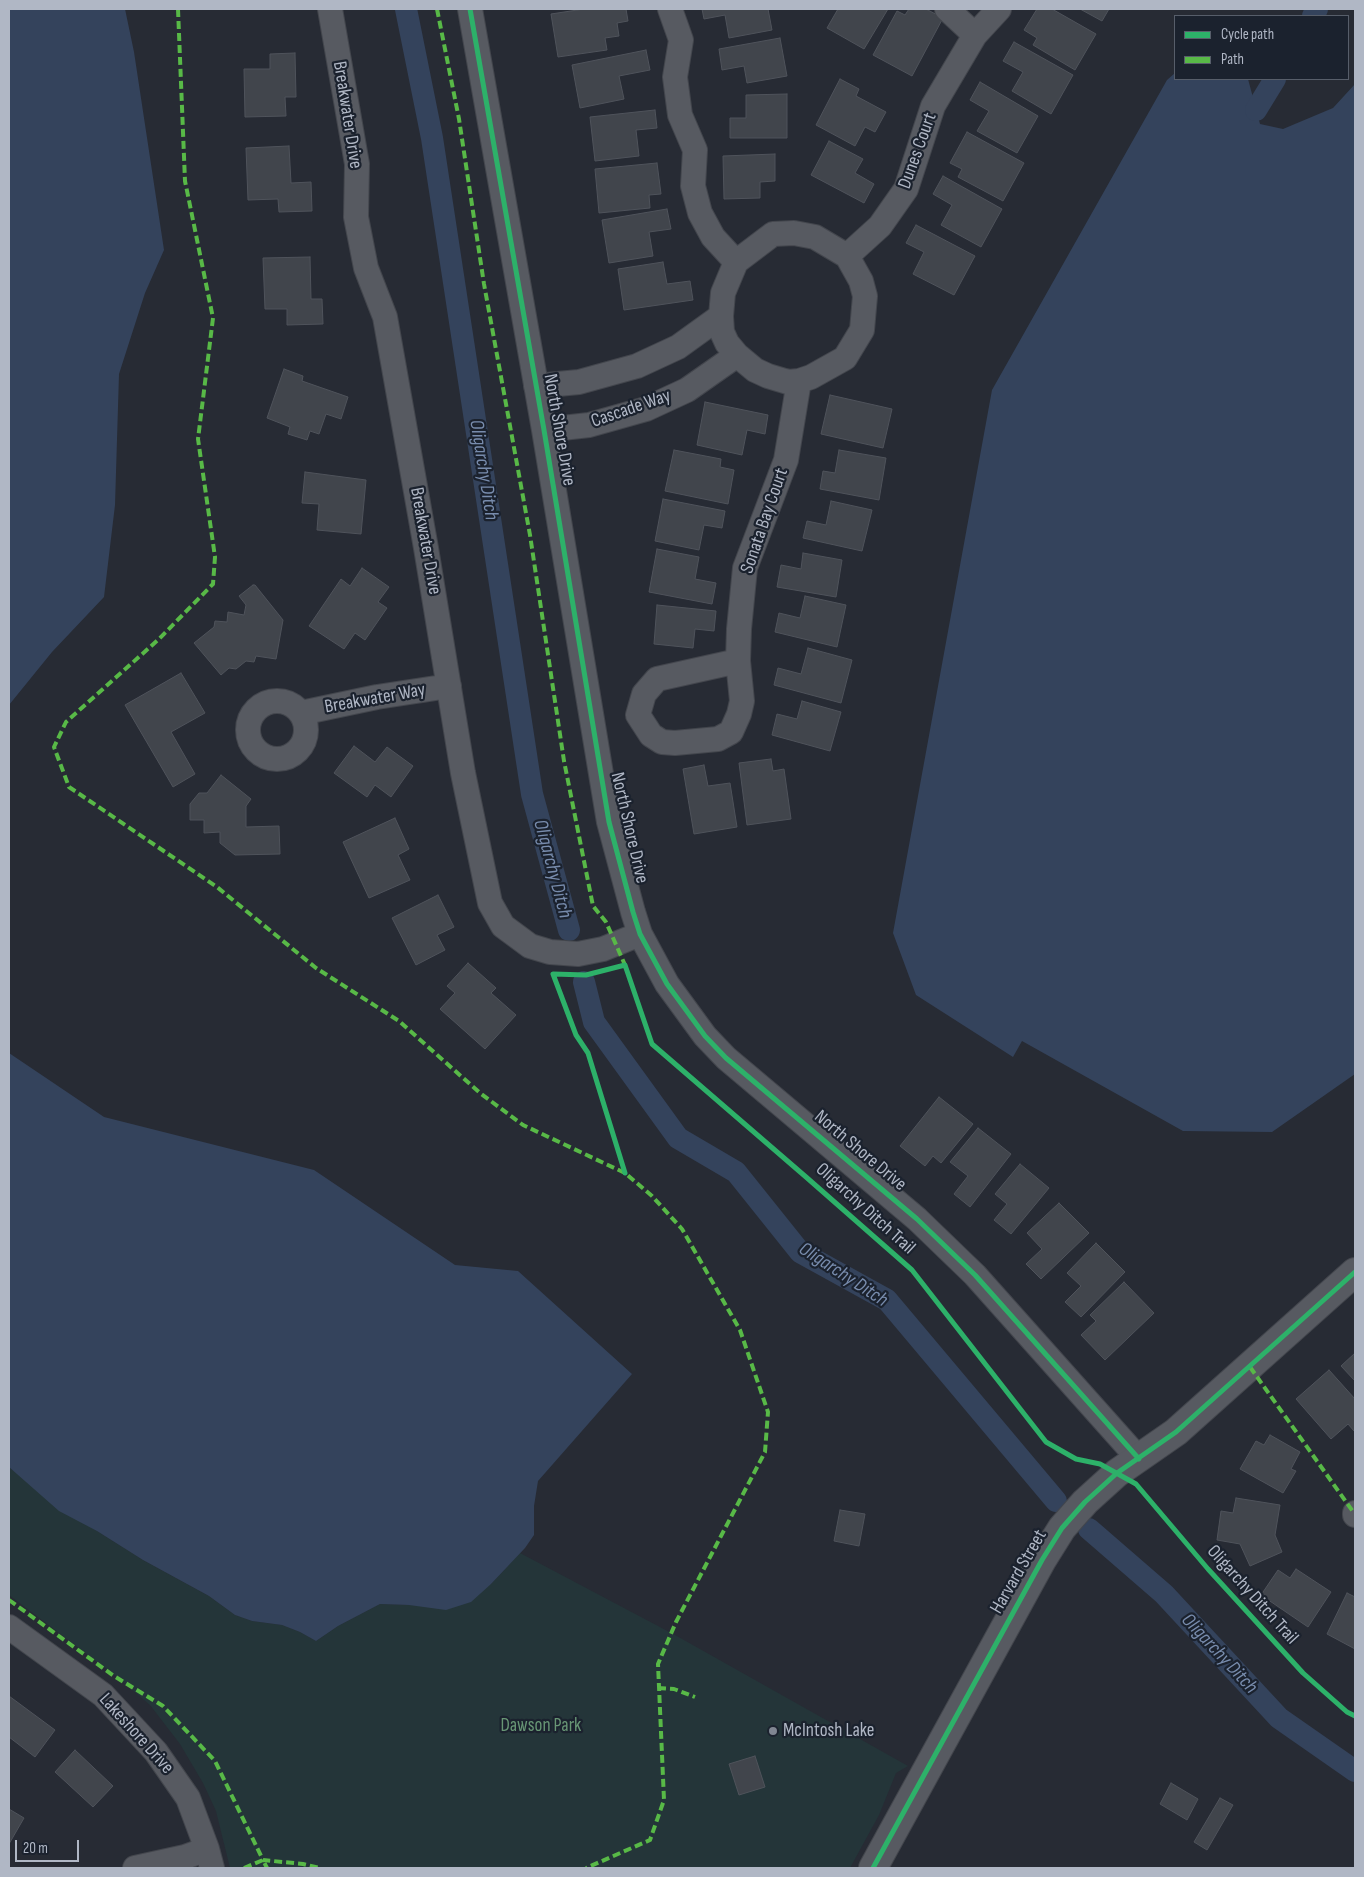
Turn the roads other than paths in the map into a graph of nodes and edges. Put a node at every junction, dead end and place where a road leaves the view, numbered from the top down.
1 (330, 9) edge
2 (470, 9) edge
3 (670, 9) edge
4 (947, 9) edge
5 (999, 9) edge
6 (975, 35) junction
7 (847, 256) junction
8 (736, 262) junction
9 (721, 316) junction
10 (737, 355) junction
11 (799, 381) junction
12 (536, 386) junction
13 (544, 430) junction
14 (738, 662) junction
15 (449, 686) junction
16 (301, 713) dead end
17 (640, 934) junction
18 (1355, 1272) edge
19 (1139, 1459) junction
20 (9, 1627) edge
21 (210, 1859) edge
22 (135, 1868) edge
23 (873, 1868) edge

1 - 15 street, Breakwater Drive
2 - 12 street, North Shore Drive
3 - 8 street
4 - 6 street
5 - 6 street, Dunes Court
6 - 7 street, Dunes Court
7 - 8 street
7 - 11 street
8 - 9 street
9 - 10 street
9 - 12 street, Cascade Way
10 - 11 street
10 - 13 street, Cascade Way
11 - 14 street, Sonata Bay Court
12 - 13 street, North Shore Drive
13 - 17 street, North Shore Drive
14 - 14 street, Sonata Bay Court
15 - 16 street, Breakwater Way
15 - 17 street, Breakwater Drive
17 - 19 street, North Shore Drive
18 - 19 street, Harvard Street
19 - 23 street, Harvard Street
20 - 21 street, Lakeshore Drive
21 - 22 street, Lakeshore Drive

